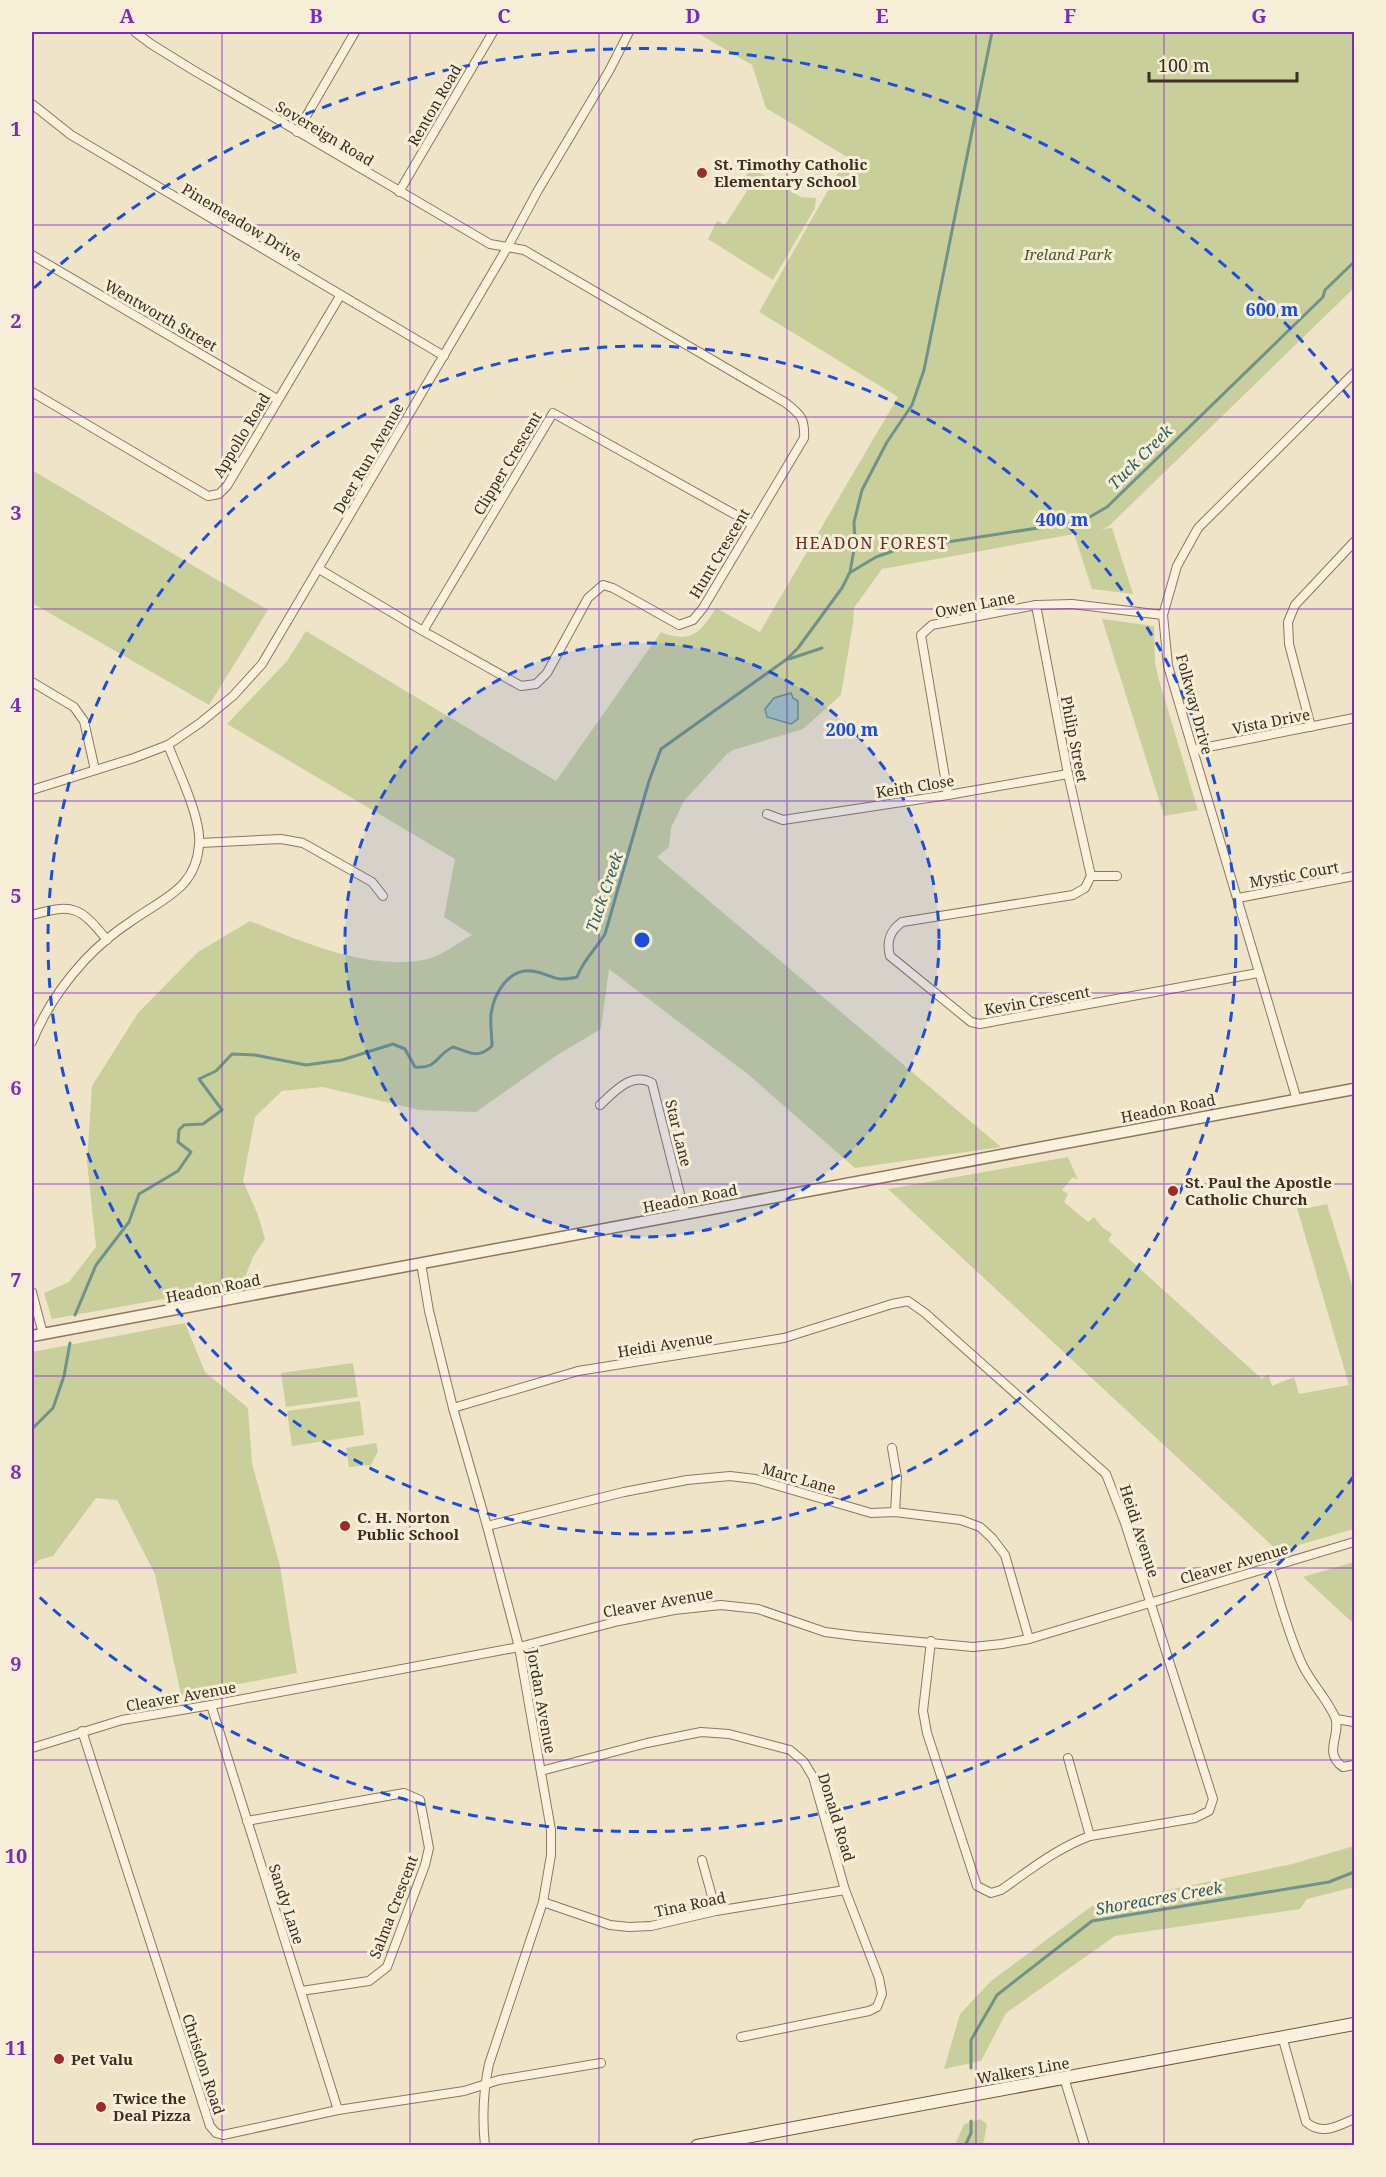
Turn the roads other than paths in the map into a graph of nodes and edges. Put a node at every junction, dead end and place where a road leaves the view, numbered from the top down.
1 (135, 32) edge
2 (355, 32) edge
3 (493, 32) edge
4 (629, 32) edge
5 (32, 105) edge
6 (297, 132) junction
7 (399, 192) junction
8 (507, 248) junction
9 (32, 255) edge
10 (340, 296) junction
11 (444, 356) junction
12 (1354, 373) edge
13 (32, 392) edge
14 (278, 399) junction
15 (752, 524) junction
16 (1354, 542) edge
17 (319, 569) junction
18 (1036, 605) junction
19 (1163, 615) junction
20 (423, 631) junction
21 (32, 682) edge
22 (1354, 718) edge
23 (1311, 727) junction
24 (168, 745) junction
25 (1193, 750) junction
26 (95, 770) junction
27 (1068, 774) junction
28 (32, 790) edge
29 (948, 795) junction
30 (767, 814) dead end
31 (200, 843) junction
32 (1091, 876) junction
33 (1117, 876) dead end
34 (1354, 876) edge
35 (383, 896) dead end
36 (1238, 898) junction
37 (32, 915) edge
38 (107, 940) junction
39 (1258, 973) junction
40 (32, 1042) edge
41 (1354, 1089) edge
42 (1297, 1100) junction
43 (600, 1105) dead end
44 (685, 1214) junction
45 (421, 1263) junction
46 (32, 1292) edge
47 (43, 1334) junction
48 (32, 1336) edge
49 (453, 1408) junction
50 (892, 1448) dead end
51 (895, 1512) junction
52 (487, 1526) junction
53 (1354, 1542) edge
54 (1269, 1567) junction
55 (1149, 1602) junction
56 (1029, 1639) junction
57 (931, 1641) junction
58 (519, 1647) junction
59 (211, 1705) junction
60 (1336, 1719) junction
61 (1354, 1722) edge
62 (82, 1731) junction
63 (32, 1748) edge
64 (1068, 1758) dead end
65 (1354, 1765) edge
66 (541, 1771) junction
67 (247, 1821) junction
68 (1090, 1836) junction
69 (702, 1860) dead end
70 (845, 1890) junction
71 (543, 1902) junction
72 (716, 1911) junction
73 (301, 1992) junction
74 (1354, 2024) edge
75 (1282, 2036) junction
76 (741, 2037) dead end
77 (601, 2063) dead end
78 (1064, 2078) junction
79 (485, 2085) junction
80 (338, 2110) junction
81 (1354, 2119) edge
82 (485, 2145) edge
83 (697, 2145) edge
84 (1085, 2145) edge

1 - 6 street, Sovereign Road
2 - 6 street
3 - 7 street, Renton Road
4 - 8 street, Deer Run Avenue
5 - 10 street, Pinemeadow Drive
6 - 7 street, Sovereign Road
7 - 8 street, Sovereign Road
8 - 11 street, Deer Run Avenue
8 - 15 street, Hunt Crescent
9 - 14 street, Wentworth Street
10 - 11 street, Pinemeadow Drive
10 - 14 street, Appollo Road
11 - 17 street, Deer Run Avenue
12 - 19 street, Folkway Drive
13 - 14 street, Appollo Road
15 - 20 street, Hunt Crescent
15 - 20 street, Clipper Crescent
16 - 23 street
17 - 20 street, Hunt Crescent
17 - 24 street, Deer Run Avenue
18 - 19 street, Owen Lane
18 - 27 street, Philip Street
18 - 29 street, Owen Lane
19 - 25 street, Folkway Drive
21 - 26 street
22 - 23 street, Vista Drive
23 - 25 street, Vista Drive
24 - 26 street, Deer Run Avenue
24 - 31 street
25 - 36 street, Folkway Drive
26 - 28 street, Deer Run Avenue
27 - 29 street, Keith Close
27 - 32 street, Philip Street
29 - 30 street, Keith Close
31 - 35 street
31 - 38 street
32 - 33 street
32 - 39 street, Kevin Crescent
34 - 36 street, Mystic Court
36 - 39 street, Folkway Drive
37 - 38 street
38 - 40 street
39 - 42 street, Folkway Drive
41 - 42 street, Headon Road
42 - 44 street, Headon Road
43 - 44 street, Star Lane
44 - 45 street, Headon Road
45 - 47 street, Headon Road
45 - 49 street, Jordan Avenue
46 - 47 street
47 - 48 street, Headon Road
49 - 52 street, Jordan Avenue
49 - 55 street, Heidi Avenue
50 - 51 street
51 - 52 street, Marc Lane
51 - 56 street, Marc Lane
52 - 58 street, Jordan Avenue
53 - 54 street, Cleaver Avenue
54 - 55 street, Cleaver Avenue
54 - 60 street
55 - 56 street, Cleaver Avenue
55 - 68 street, Heidi Avenue
56 - 57 street, Cleaver Avenue
57 - 58 street, Cleaver Avenue
57 - 68 street, Heidi Avenue
58 - 59 street, Cleaver Avenue
58 - 66 street, Jordan Avenue
59 - 62 street, Cleaver Avenue
59 - 67 street, Sandy Lane
60 - 61 street
60 - 65 street
62 - 63 street, Cleaver Avenue
62 - 80 street, Chrisdon Road
64 - 68 street
66 - 70 street, Donald Road
66 - 71 street, Jordan Avenue
67 - 73 street, Sandy Lane
67 - 73 street, Salma Crescent
69 - 72 street
70 - 72 street, Tina Road
70 - 76 street, Donald Road
71 - 72 street, Tina Road
71 - 79 street, Jordan Avenue
73 - 80 street, Sandy Lane
74 - 75 main road, Walkers Line
75 - 78 main road, Walkers Line
75 - 81 street
77 - 79 street, Chrisdon Road
78 - 83 main road, Walkers Line
78 - 84 street
79 - 80 street, Chrisdon Road
79 - 82 street, Jordan Avenue

